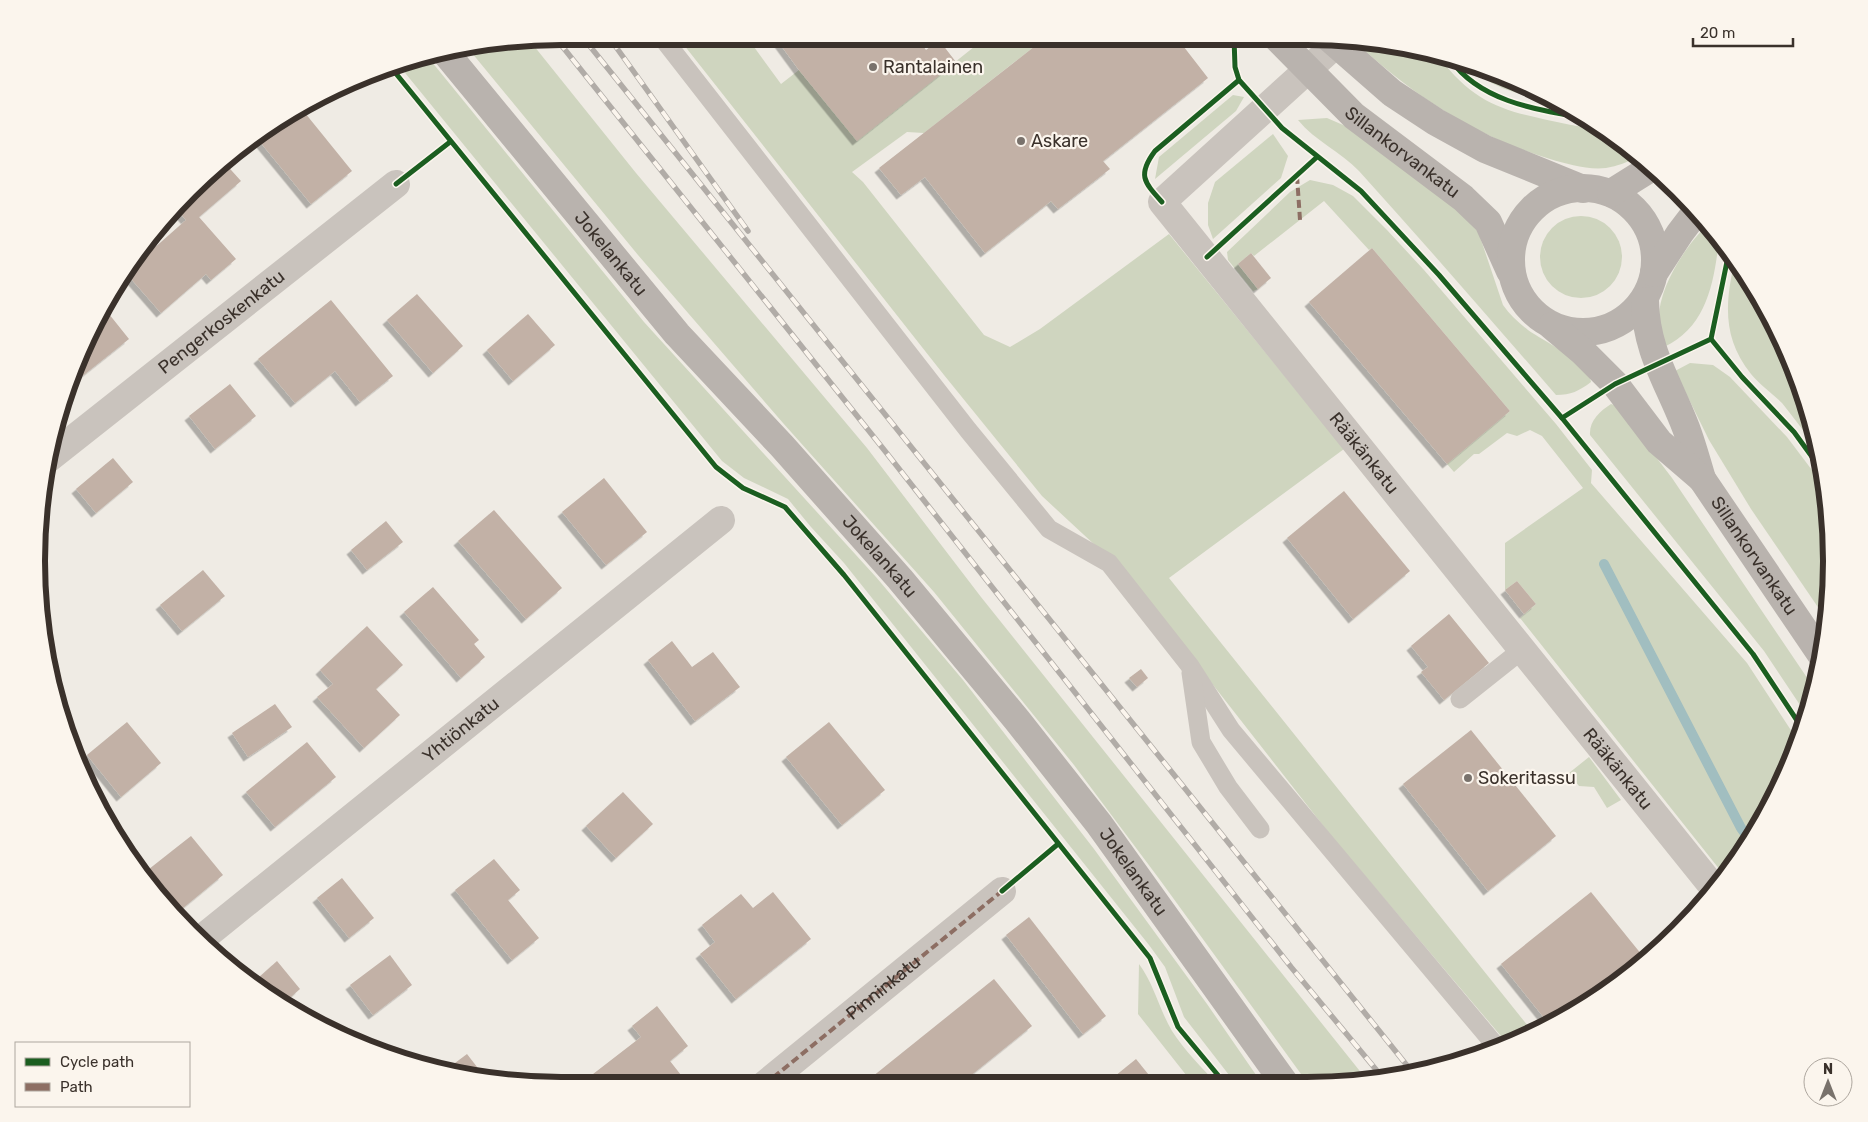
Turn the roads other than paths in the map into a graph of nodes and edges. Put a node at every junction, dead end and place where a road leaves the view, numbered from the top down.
1 (668, 45) edge
2 (1284, 45) edge
3 (1327, 46) edge
4 (1337, 46) edge
5 (450, 58) edge
6 (1307, 70) junction
7 (1645, 171) edge
8 (396, 184) dead end
9 (1599, 192) junction
10 (1692, 218) edge
11 (1654, 273) junction
12 (1512, 277) junction
13 (1645, 301) junction
14 (1549, 324) junction
15 (57, 453) edge
16 (1702, 480) junction
17 (721, 520) dead end
18 (1816, 647) edge
19 (1523, 649) junction
20 (1190, 666) junction
21 (1460, 698) dead end
22 (1260, 829) dead end
23 (1710, 883) edge
24 (1002, 891) dead end
25 (206, 935) edge
26 (1493, 1042) edge
27 (774, 1077) edge
28 (1280, 1077) edge

1 - 20 lane
2 - 6 main road, Sillankorvankatu
3 - 6 street, Rääkänkatu
4 - 9 main road
5 - 28 main road, Jokelankatu
6 - 12 main road, Sillankorvankatu
6 - 19 street, Rääkänkatu
7 - 9 main road
8 - 15 street, Pengerkoskenkatu
9 - 11 main road
9 - 12 main road
10 - 11 main road
11 - 13 main road
12 - 14 main road
13 - 14 main road
13 - 16 main road, Sillankorvankatu
14 - 16 main road, Sillankorvankatu
16 - 18 main road, Sillankorvankatu
17 - 25 street, Yhtiönkatu
19 - 21 lane
19 - 23 street, Rääkänkatu
20 - 22 lane
20 - 26 lane
24 - 27 street, Pinninkatu

